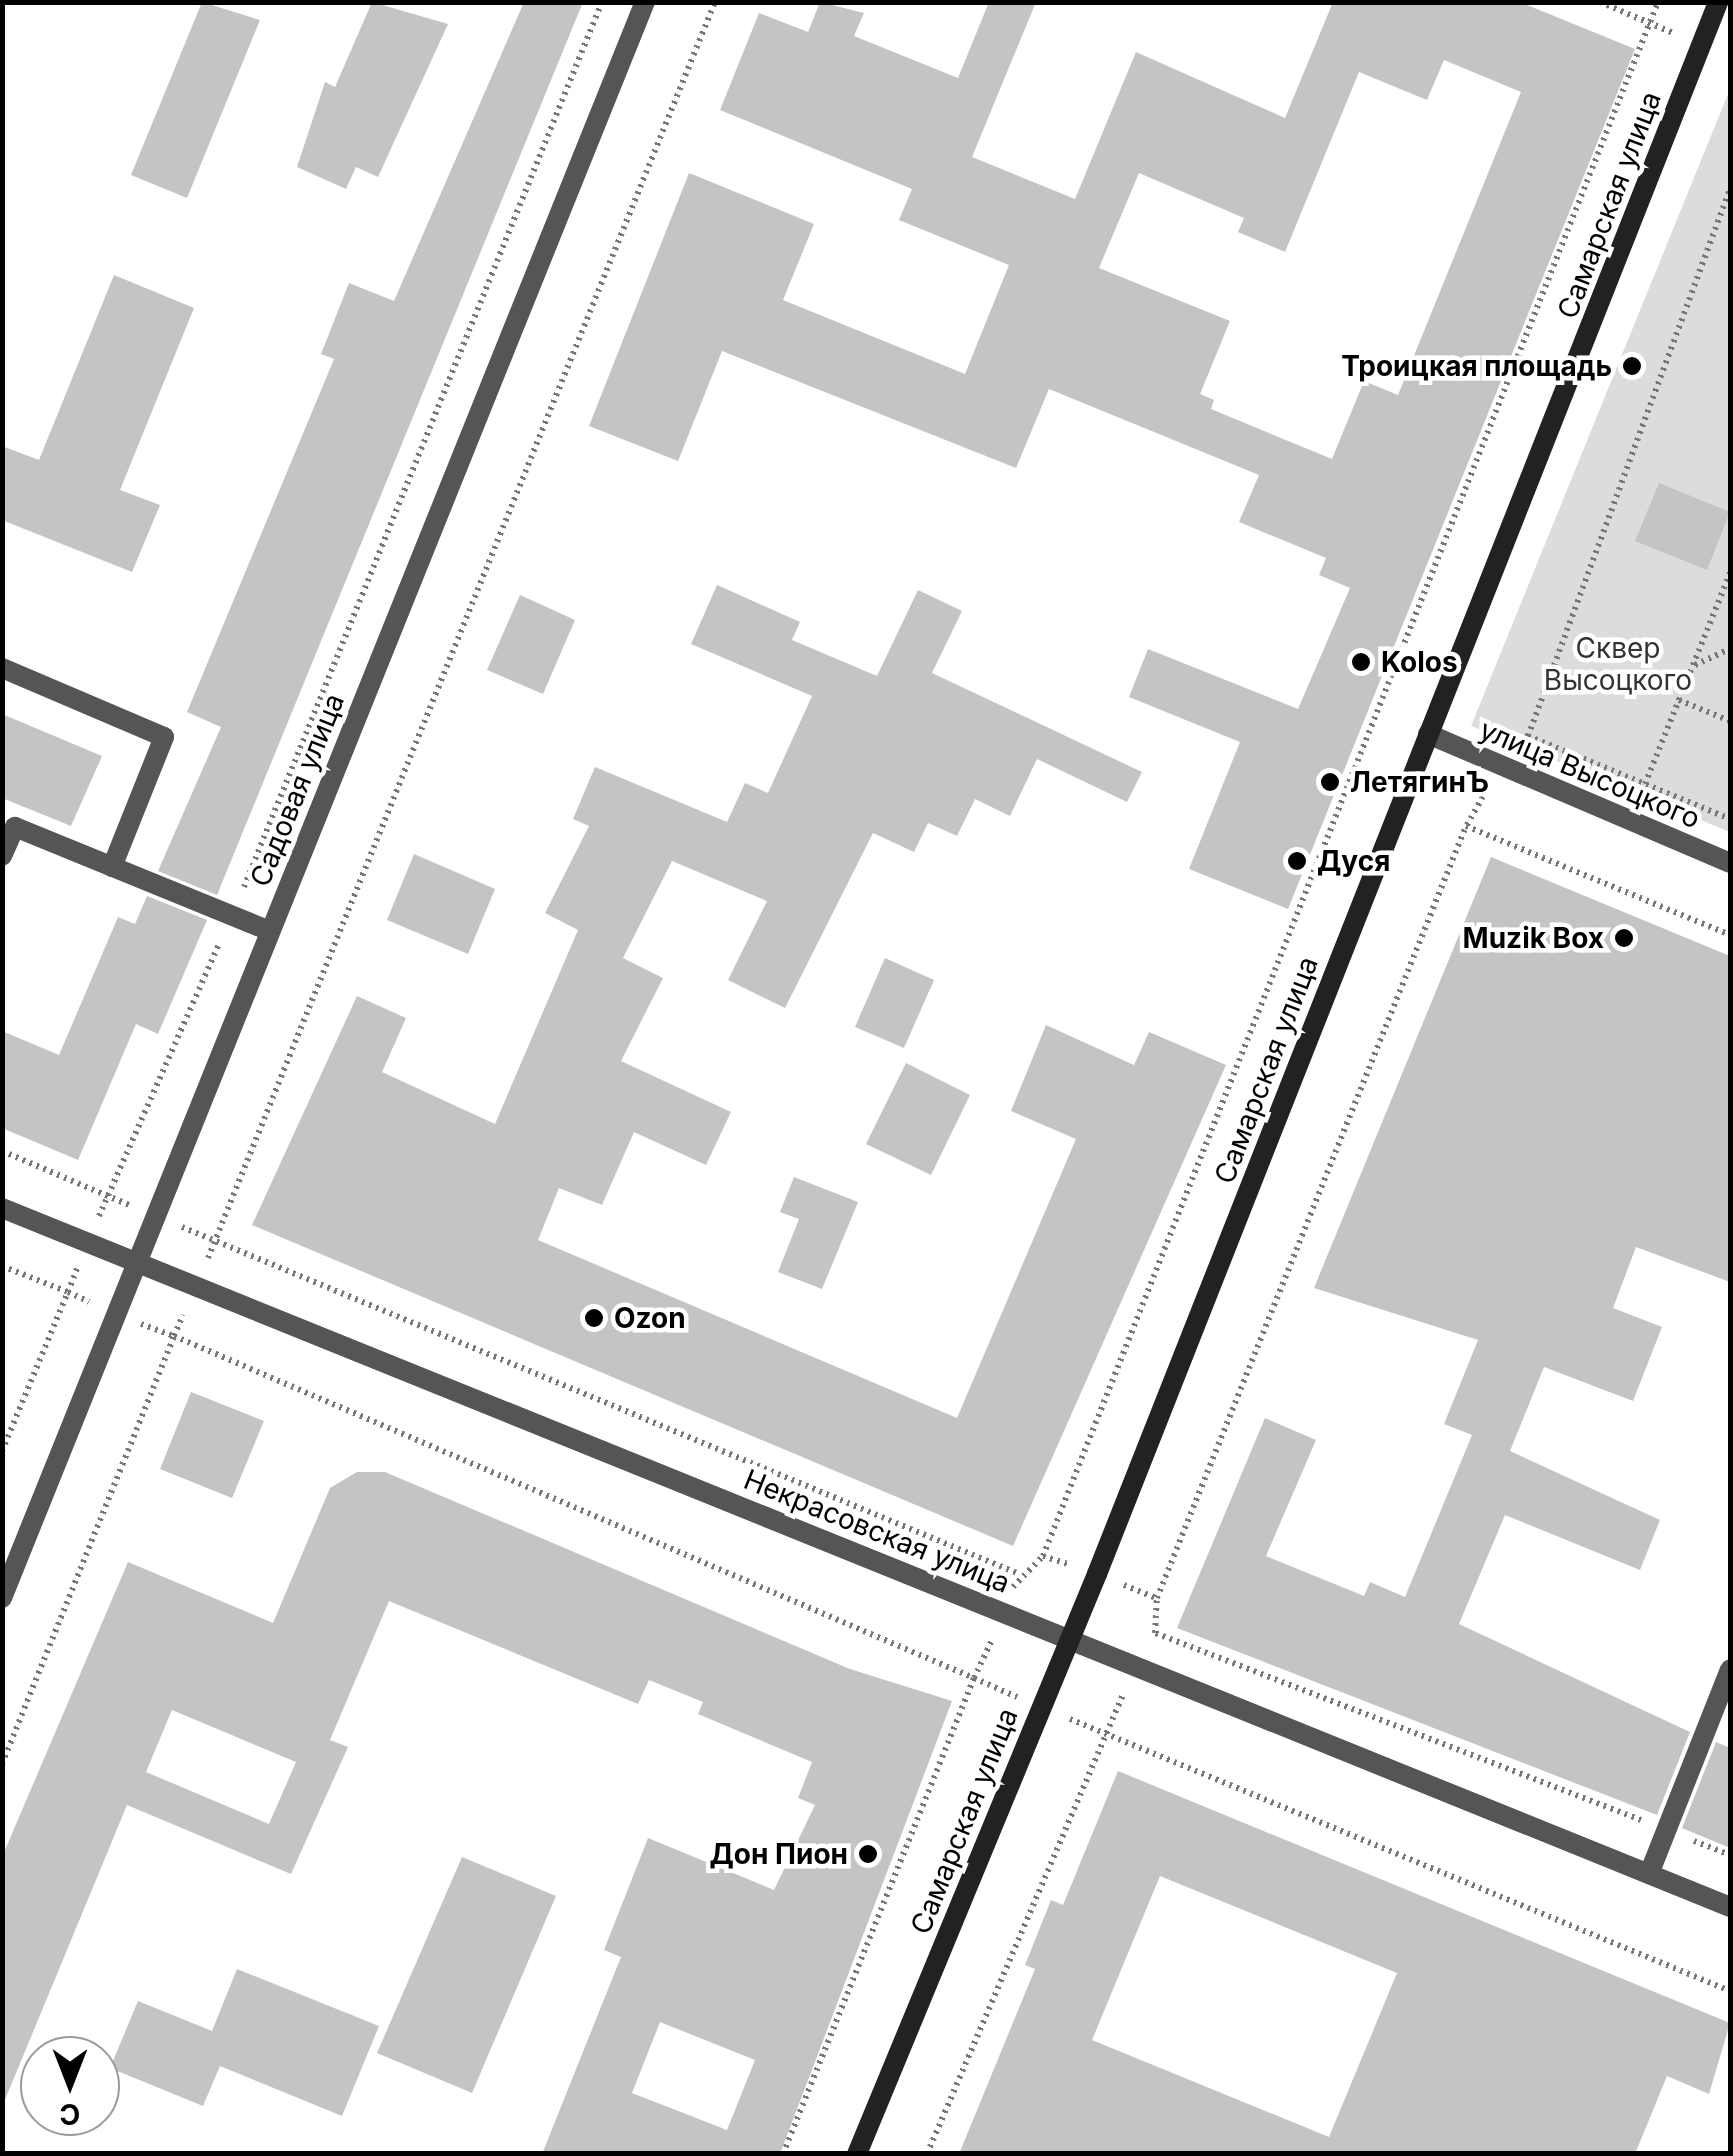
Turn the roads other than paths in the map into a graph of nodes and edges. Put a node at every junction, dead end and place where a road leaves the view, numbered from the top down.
1 (644, 2) edge
2 (1718, 2) edge
3 (2, 668) edge
4 (1428, 734) junction
5 (2, 856) edge
6 (1730, 864) edge
7 (112, 867) junction
8 (270, 930) junction
9 (2, 1208) edge
10 (137, 1268) junction
11 (2, 1598) edge
12 (1070, 1637) junction
13 (1730, 1669) edge
14 (1648, 1874) junction
15 (1730, 1907) edge
16 (857, 2154) edge

1 - 8 street, Садовая улица
2 - 4 main road, Самарская улица
3 - 7 street
4 - 6 street, улица Высоцкого
4 - 12 main road, Самарская улица
5 - 7 street
7 - 8 street
8 - 10 street, Садовая улица
9 - 10 street, Некрасовская улица
10 - 11 street, Садовая улица
10 - 12 street, Некрасовская улица
12 - 14 street, Некрасовская улица
12 - 16 main road, Самарская улица
13 - 14 street
14 - 15 street, Некрасовская улица

